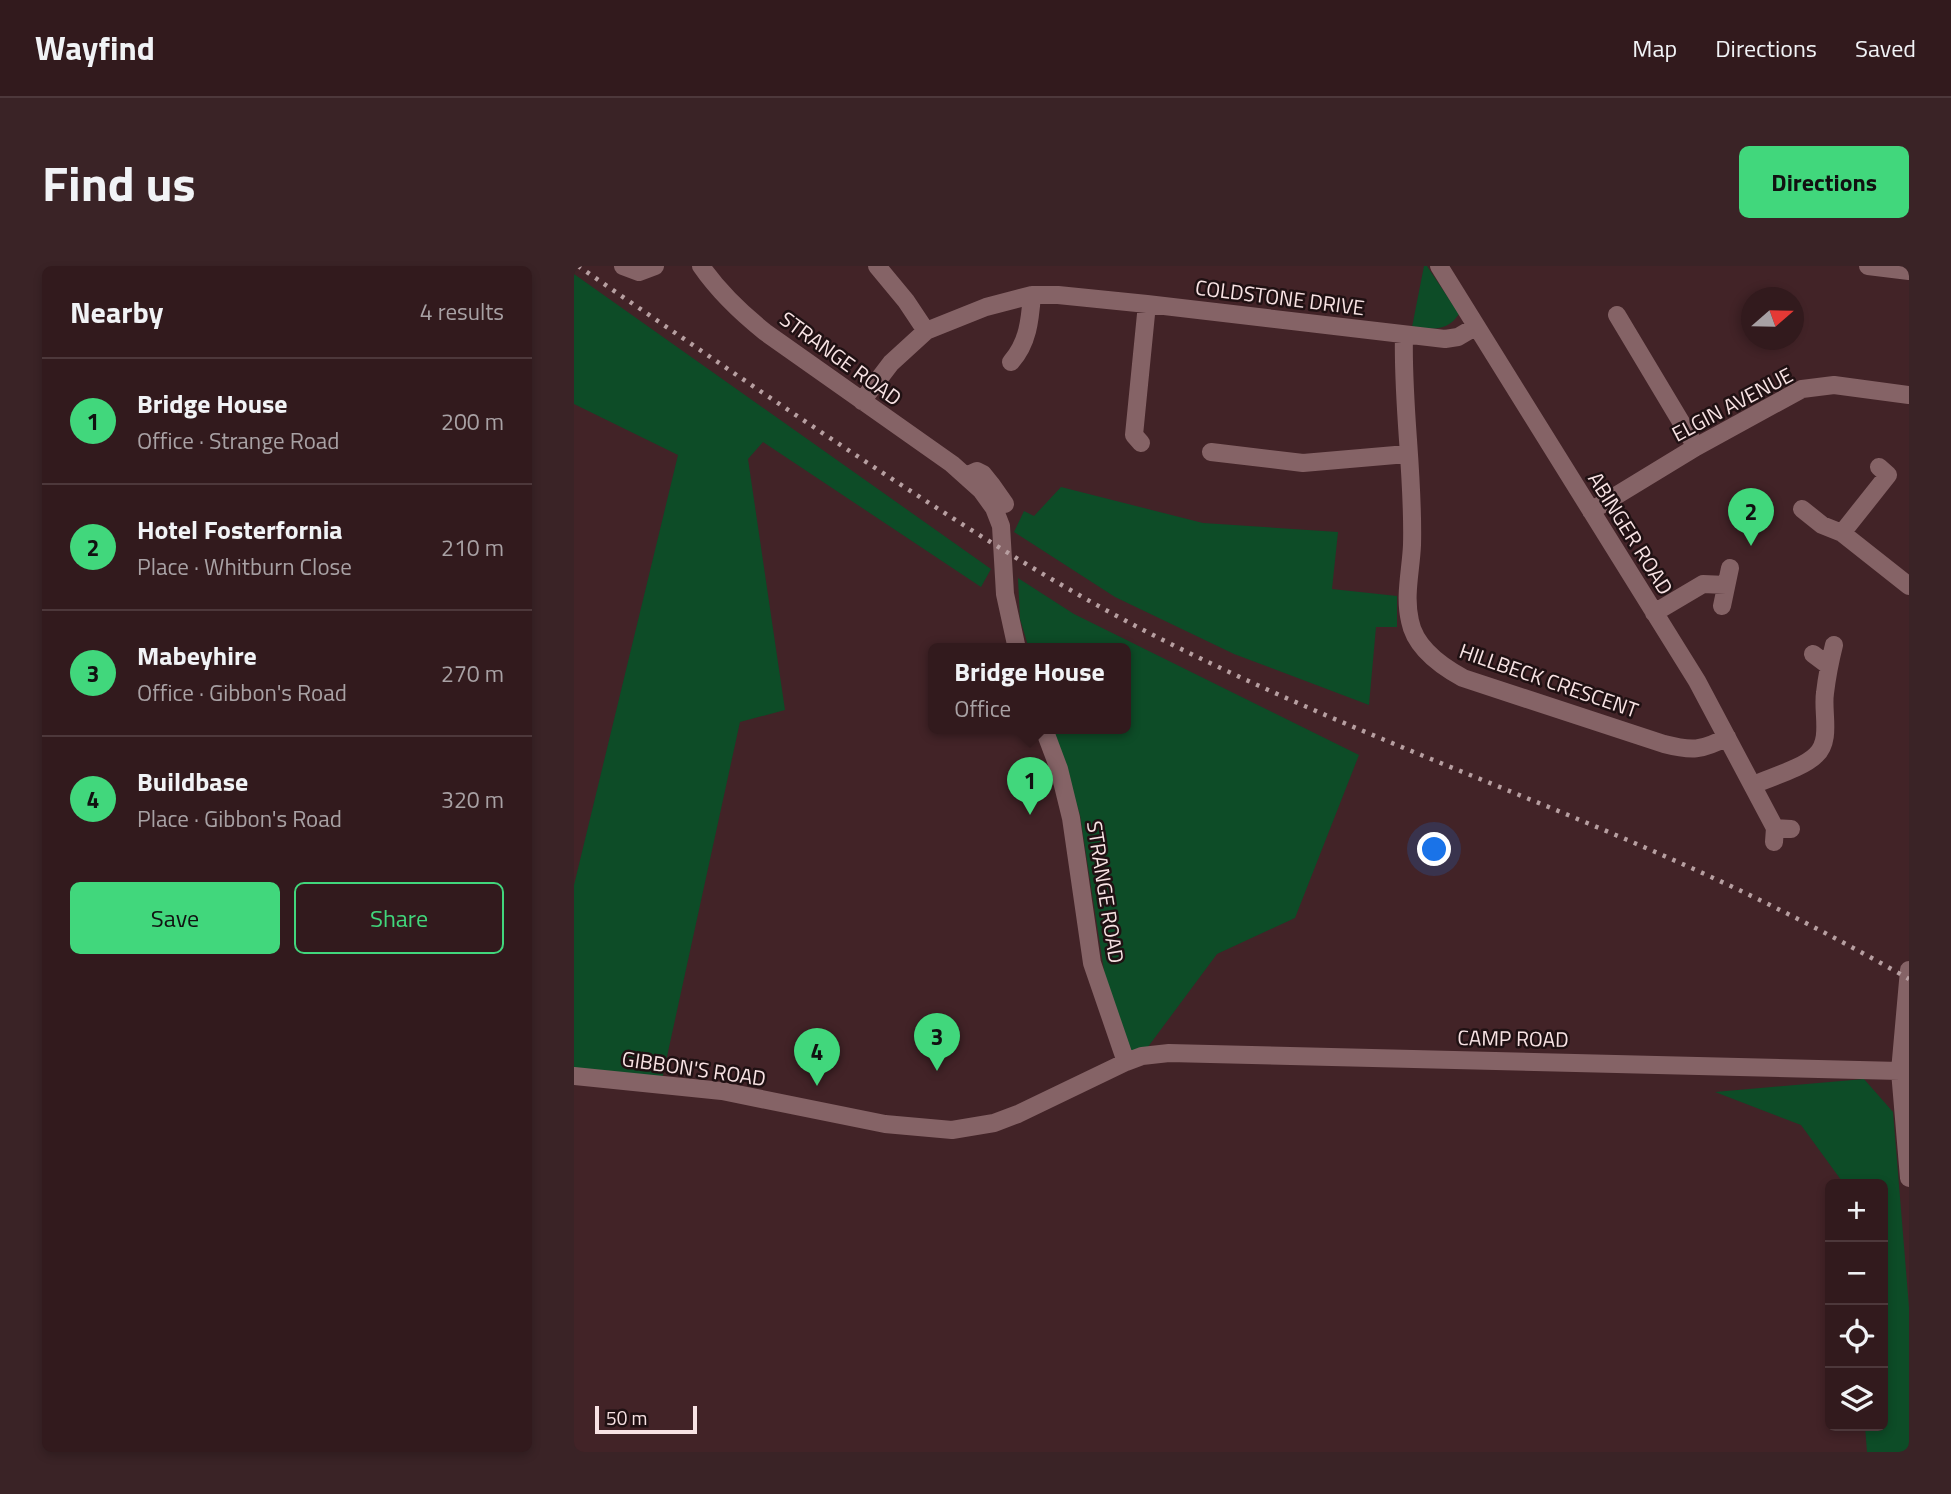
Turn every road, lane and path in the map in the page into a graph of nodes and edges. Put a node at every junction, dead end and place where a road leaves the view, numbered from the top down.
1 (623, 266) edge
2 (655, 266) edge
3 (701, 266) edge
4 (877, 266) edge
5 (1439, 266) edge
6 (1868, 266) edge
7 (1909, 271) edge
8 (1032, 295) junction
9 (1147, 304) junction
10 (1628, 322) dead end
11 (1475, 327) junction
12 (926, 331) junction
13 (1404, 335) junction
14 (1019, 359) dead end
15 (1909, 395) edge
16 (862, 401) junction
17 (1134, 440) dead end
18 (1696, 447) junction
19 (1222, 449) dead end
20 (1407, 454) junction
21 (1887, 469) dead end
22 (1802, 509) dead end
23 (1591, 511) junction
24 (1842, 533) junction
25 (1909, 586) edge
26 (1722, 606) dead end
27 (1654, 613) junction
28 (1016, 643) edge
29 (1835, 645) dead end
30 (1813, 654) dead end
31 (1829, 666) junction
32 (1046, 734) edge
33 (1727, 737) junction
34 (1753, 785) junction
35 (1780, 833) dead end
36 (1909, 970) edge
37 (1126, 1062) junction
38 (1900, 1071) junction
39 (574, 1076) edge
40 (1909, 1178) edge

1 - 2 street
3 - 16 street, STRANGE ROAD
4 - 12 street
5 - 11 street, ABINGER ROAD
6 - 7 street
8 - 9 street, COLDSTONE DRIVE
8 - 12 street, COLDSTONE DRIVE
8 - 14 street
9 - 13 street, COLDSTONE DRIVE
9 - 17 street
10 - 18 street
11 - 13 street, COLDSTONE DRIVE
11 - 23 street, ABINGER ROAD
12 - 16 street, COLDSTONE DRIVE
13 - 20 street, HILLBECK CRESCENT
15 - 18 street, ELGIN AVENUE
16 - 28 street, STRANGE ROAD
18 - 23 street, ELGIN AVENUE
19 - 20 street
20 - 33 street, HILLBECK CRESCENT
21 - 24 street
22 - 24 street
23 - 27 street, ABINGER ROAD
24 - 25 street
26 - 27 street
27 - 33 street, ABINGER ROAD
29 - 31 street
30 - 31 street
31 - 34 street
32 - 37 street, STRANGE ROAD
33 - 34 street, ABINGER ROAD
34 - 35 street, ABINGER ROAD
36 - 38 street
37 - 38 street, CAMP ROAD
37 - 39 street, GIBBON'S ROAD
38 - 40 street

